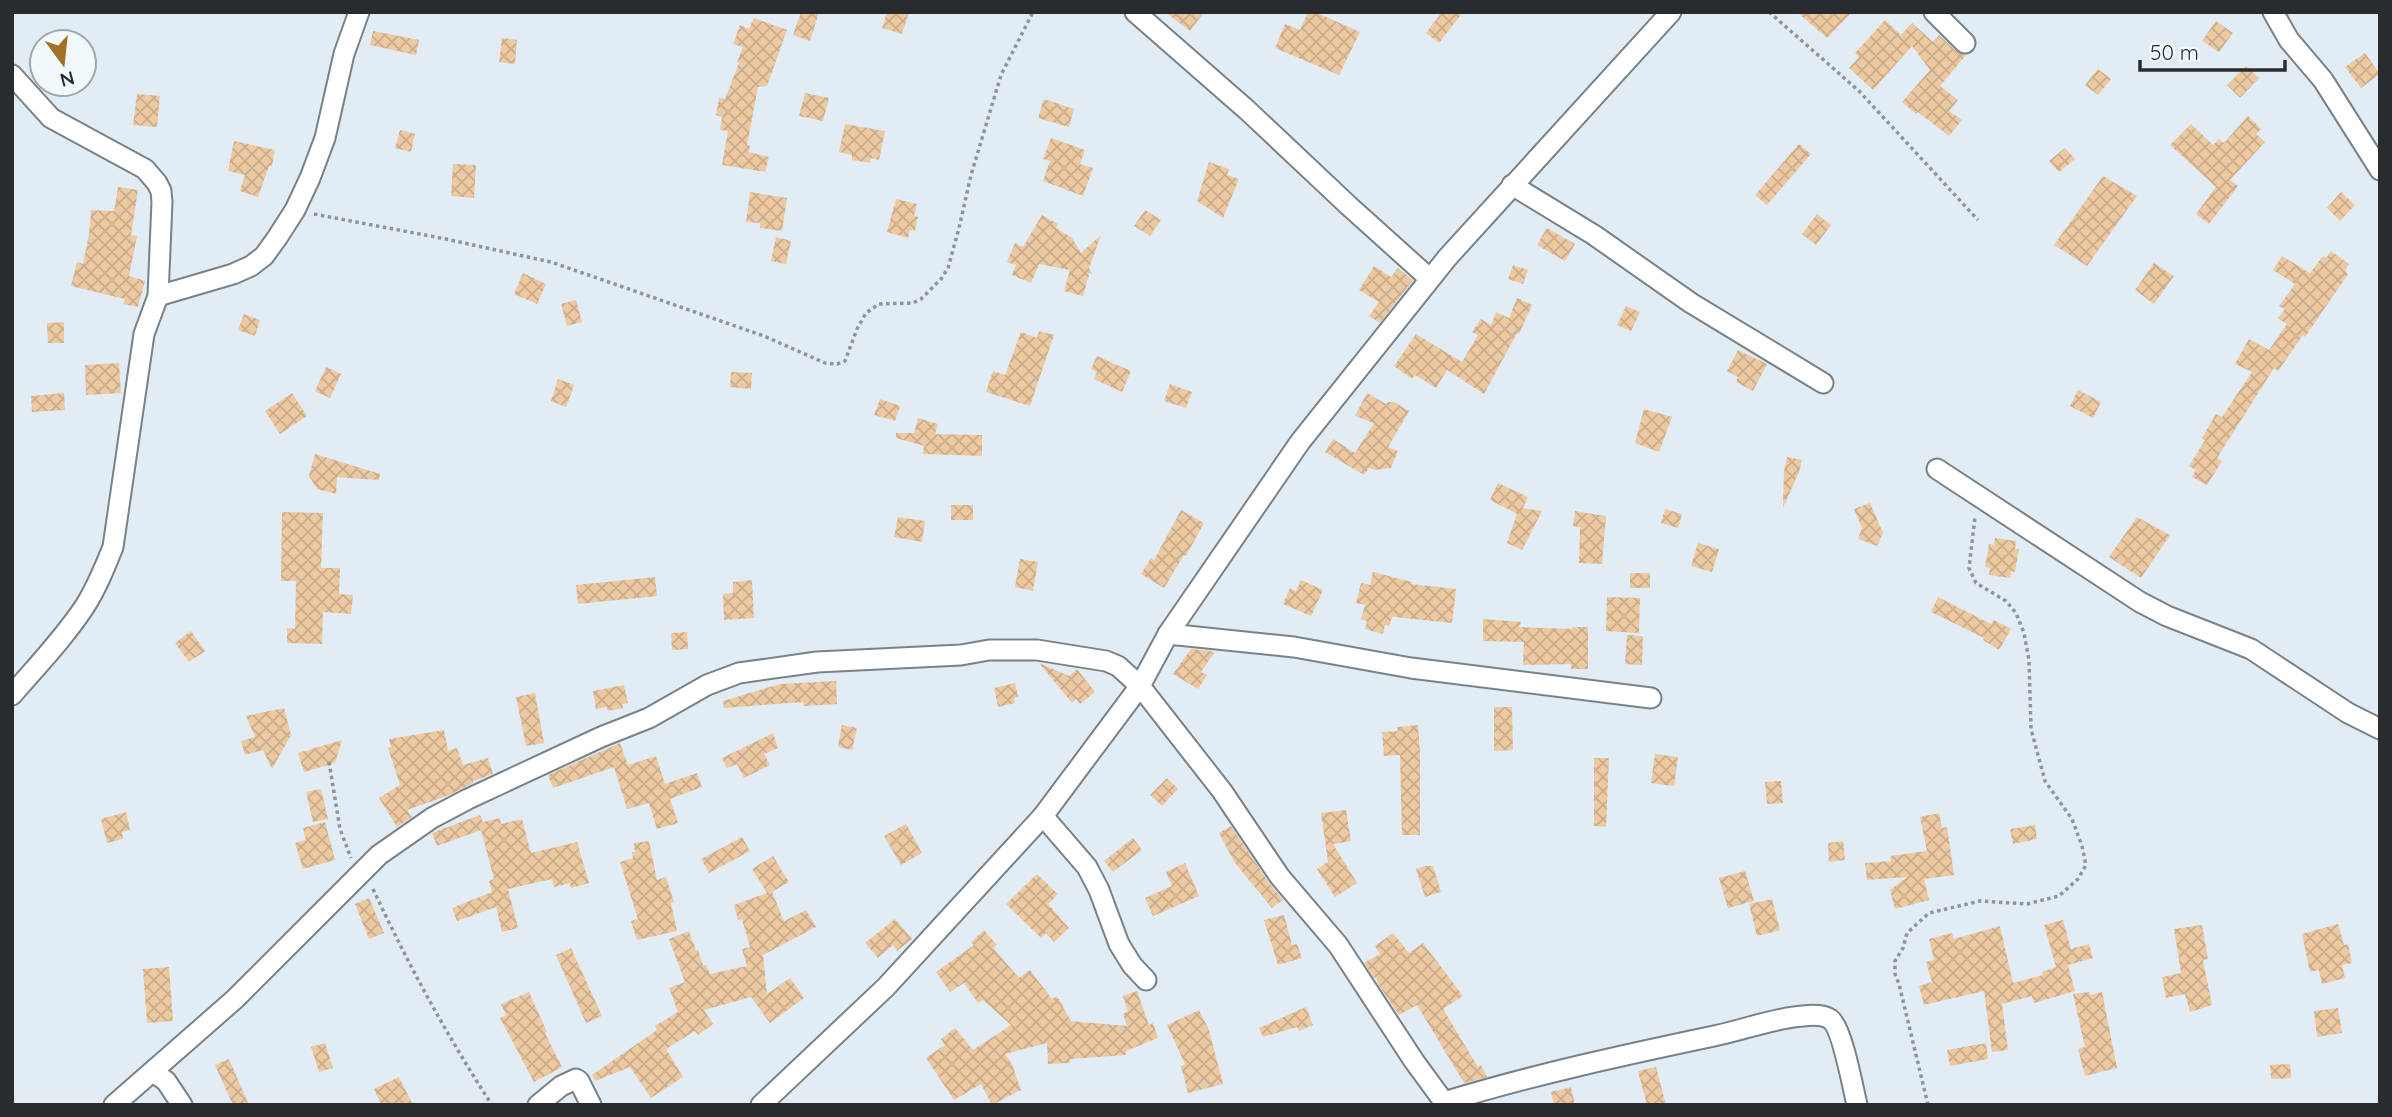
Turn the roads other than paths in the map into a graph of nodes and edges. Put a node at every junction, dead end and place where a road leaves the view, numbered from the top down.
1 (359, 12) edge
2 (1135, 12) edge
3 (1671, 12) edge
4 (1934, 12) edge
5 (2273, 12) edge
6 (1965, 43) dead end
7 (12, 75) edge
8 (2380, 170) edge
9 (1513, 185) junction
10 (1429, 278) junction
11 (158, 296) junction
12 (1823, 383) dead end
13 (1937, 469) dead end
14 (1168, 634) junction
15 (1140, 685) junction
16 (12, 695) edge
17 (1651, 698) dead end
18 (2380, 729) edge
19 (1043, 816) junction
20 (1146, 980) dead end
21 (153, 1072) junction
22 (1443, 1104) edge
23 (114, 1105) edge
24 (182, 1105) edge
25 (538, 1105) edge
26 (591, 1105) edge
27 (761, 1105) edge
28 (1857, 1105) edge

1 - 11 street
2 - 10 street
3 - 9 street
4 - 6 street
5 - 8 street
7 - 11 street
9 - 10 street
9 - 12 street
10 - 14 street
11 - 16 street
13 - 18 street
14 - 15 street
14 - 17 street
15 - 19 street
15 - 21 street
15 - 22 street
19 - 20 street
19 - 27 street
21 - 23 street
21 - 24 street
22 - 28 street
25 - 26 street

